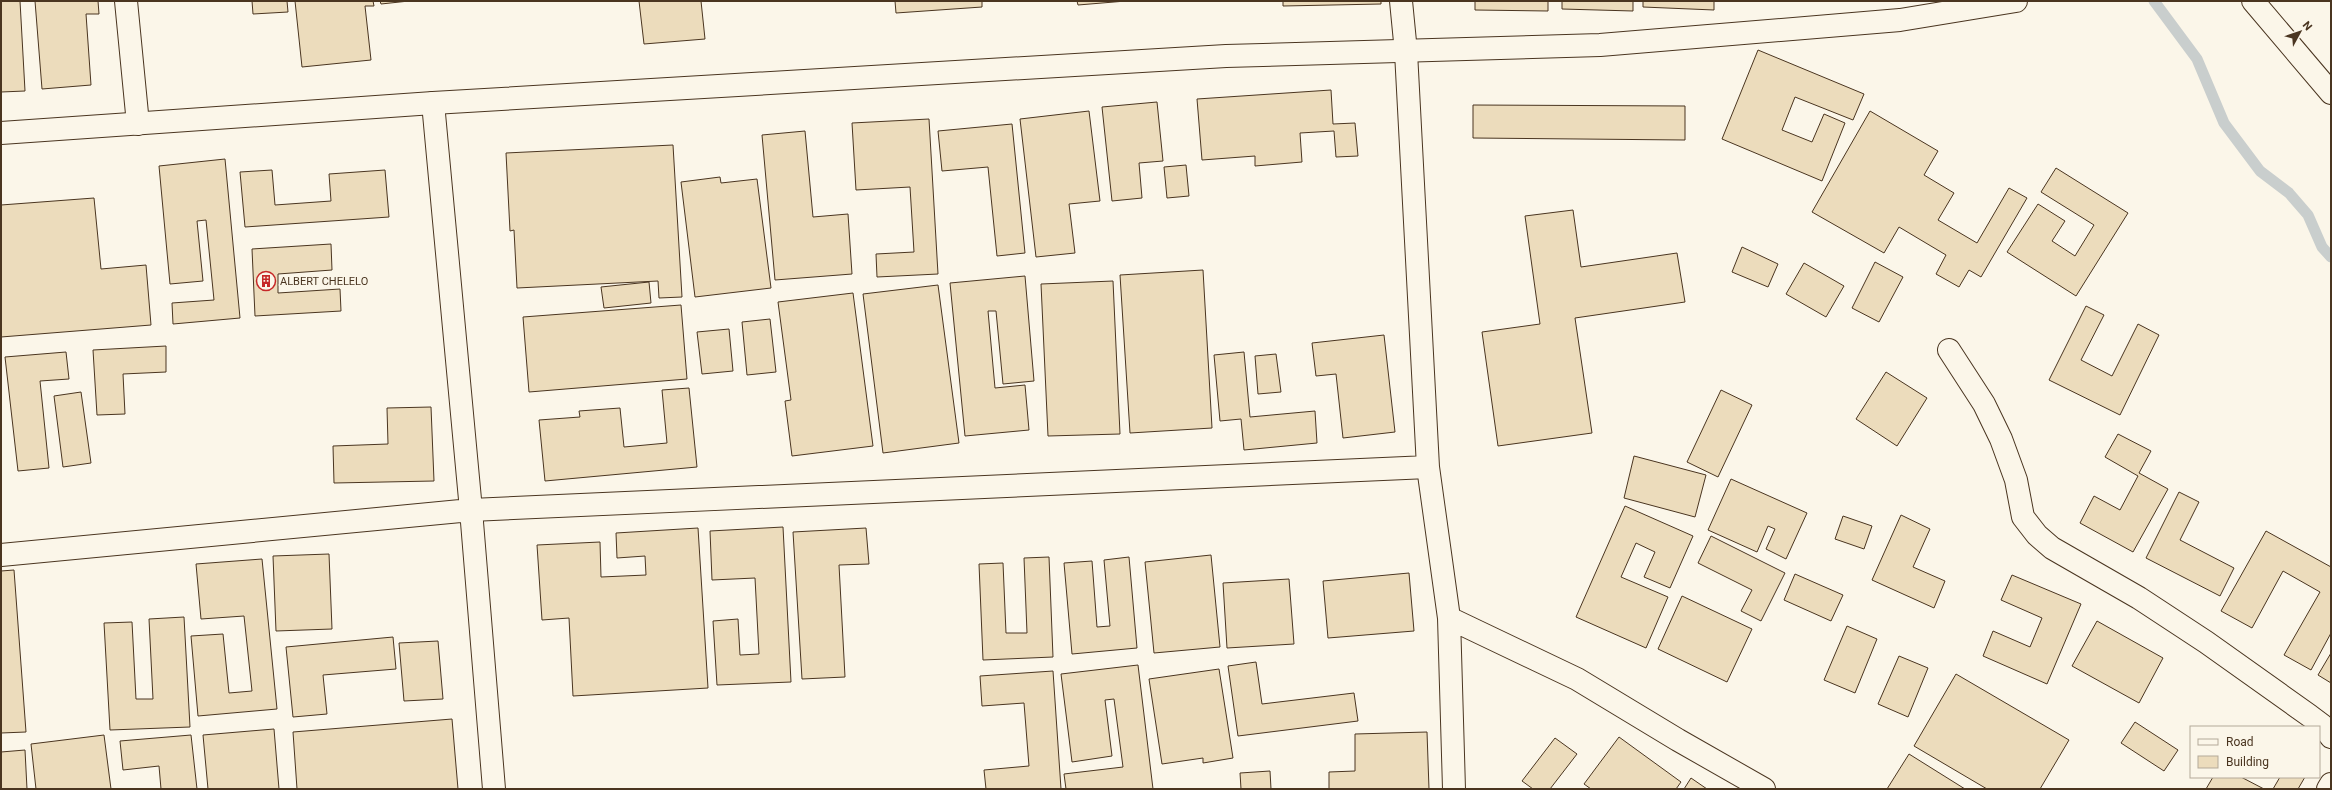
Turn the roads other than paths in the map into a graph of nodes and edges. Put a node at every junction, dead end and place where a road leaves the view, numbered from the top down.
1 (126, 1) edge
2 (1401, 1) edge
3 (2016, 1) edge
4 (2253, 1) edge
5 (1406, 52) junction
6 (2331, 93) edge
7 (433, 103) junction
8 (138, 124) junction
9 (1, 133) edge
10 (1950, 350) dead end
11 (1428, 467) junction
12 (471, 510) junction
13 (1, 555) edge
14 (1449, 618) junction
15 (2331, 737) edge
16 (2331, 784) edge
17 (494, 789) edge
18 (1454, 789) edge
19 (1764, 789) edge
20 (2328, 789) edge

1 - 8 street
2 - 5 street
3 - 5 street
4 - 6 street
5 - 7 street
5 - 11 street
7 - 8 street
7 - 12 street
8 - 9 street
10 - 15 street
11 - 12 street
11 - 14 street
12 - 13 street
12 - 17 street
14 - 18 street
14 - 19 street
16 - 20 street

